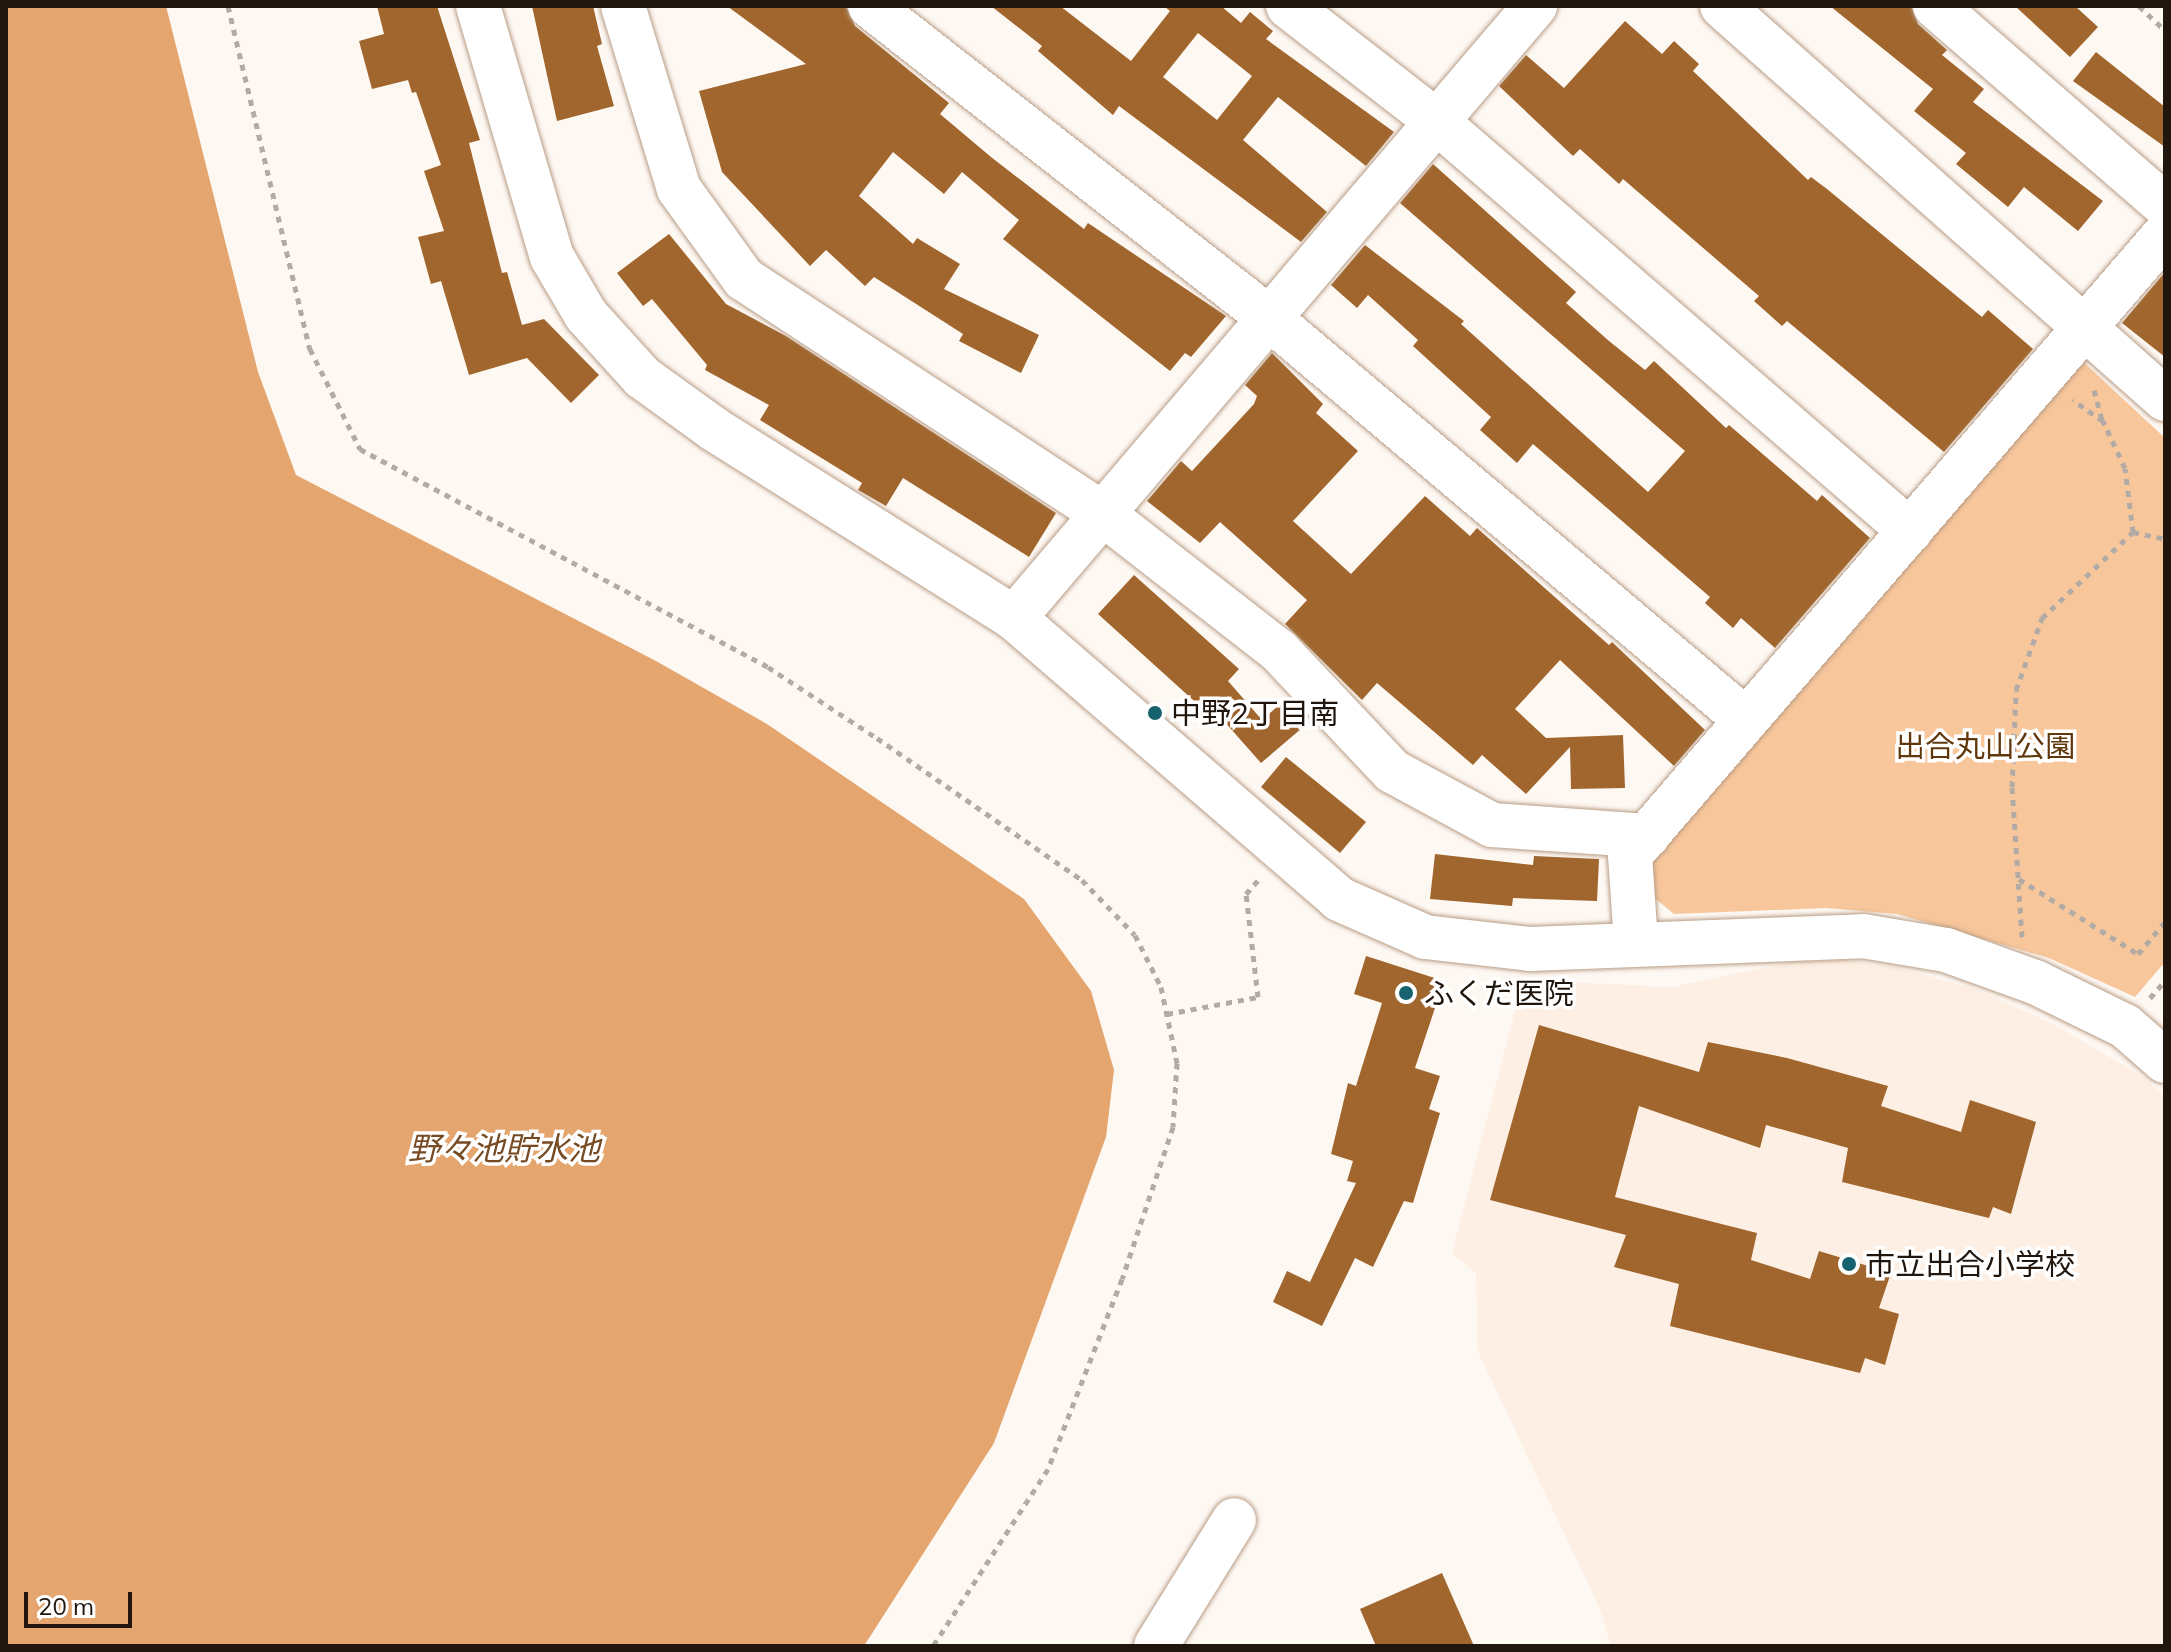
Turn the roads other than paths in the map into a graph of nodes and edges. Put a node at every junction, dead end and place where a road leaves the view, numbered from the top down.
1 (478, 6) edge
2 (623, 6) edge
3 (870, 6) edge
4 (1288, 6) edge
5 (1535, 6) edge
6 (1722, 6) edge
7 (1935, 6) edge
8 (1436, 121) junction
9 (2165, 205) edge
10 (2165, 234) edge
11 (1269, 318) junction
12 (2088, 327) junction
13 (2165, 399) edge
14 (1103, 514) junction
15 (1910, 531) junction
16 (1014, 618) junction
17 (1746, 720) junction
18 (1648, 836) junction
19 (1636, 943) junction
20 (2165, 1061) edge
21 (1234, 1520) dead end
22 (1156, 1646) edge

1 - 16 street
2 - 14 street
3 - 11 street
4 - 8 street
5 - 8 street
6 - 12 street
7 - 9 street
8 - 11 street
8 - 15 street
10 - 12 street
11 - 14 street
11 - 17 street
12 - 13 street
12 - 15 street
14 - 16 street
14 - 18 street
15 - 17 street
16 - 19 street
17 - 18 street
18 - 19 street
19 - 20 street
21 - 22 street

